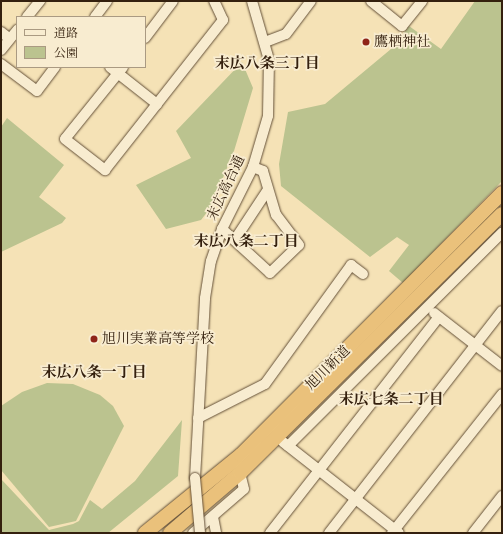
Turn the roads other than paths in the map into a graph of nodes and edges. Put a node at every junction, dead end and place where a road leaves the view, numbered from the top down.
1 (40, 1) edge
2 (107, 1) edge
3 (173, 1) edge
4 (214, 1) edge
5 (252, 1) edge
6 (311, 1) edge
7 (371, 1) edge
8 (422, 1) edge
9 (28, 16) edge
10 (96, 16) edge
11 (16, 31) edge
12 (1, 32) edge
13 (146, 37) edge
14 (10, 39) junction
15 (265, 42) junction
16 (1, 50) edge
17 (1, 64) edge
18 (54, 68) edge
19 (117, 69) edge
20 (157, 104) junction
21 (253, 167) junction
22 (267, 191) junction
23 (502, 193) edge
24 (502, 214) edge
25 (222, 229) junction
26 (502, 233) edge
27 (236, 238) junction
28 (363, 274) dead end
29 (427, 308) junction
30 (502, 311) edge
31 (439, 317) junction
32 (475, 345) junction
33 (502, 366) edge
34 (502, 394) edge
35 (198, 418) junction
36 (277, 437) junction
37 (288, 446) junction
38 (319, 470) junction
39 (240, 473) junction
40 (502, 496) edge
41 (356, 498) junction
42 (213, 517) junction
43 (396, 532) edge
44 (145, 533) edge
45 (170, 533) edge
46 (193, 533) edge
47 (200, 533) edge
48 (216, 533) edge
49 (270, 533) edge
50 (328, 533) edge
51 (473, 533) edge

1 - 9 street
2 - 10 street
3 - 13 street
4 - 20 street
5 - 15 street, 末広高台通
6 - 15 street
7 - 8 street
11 - 14 street
12 - 14 street
14 - 16 street
15 - 21 street, 末広高台通
17 - 18 street
19 - 20 street
19 - 20 street
21 - 22 street
21 - 25 street, 末広高台通
22 - 27 street
22 - 27 street
23 - 44 highway, 旭川新道
24 - 36 highway, 旭川新道
25 - 27 street
25 - 35 street, 末広高台通
26 - 29 street
28 - 35 street
29 - 31 street
29 - 37 street
30 - 32 street
31 - 32 street
31 - 38 street
32 - 33 street
32 - 41 street
34 - 43 street
35 - 47 street, 末広高台通, bridge
36 - 37 street
36 - 39 highway, 旭川新道
37 - 38 street
38 - 41 street
38 - 49 street
39 - 42 street
39 - 45 highway, 旭川新道
40 - 51 street
41 - 43 street
41 - 50 street
42 - 46 street
42 - 48 street

